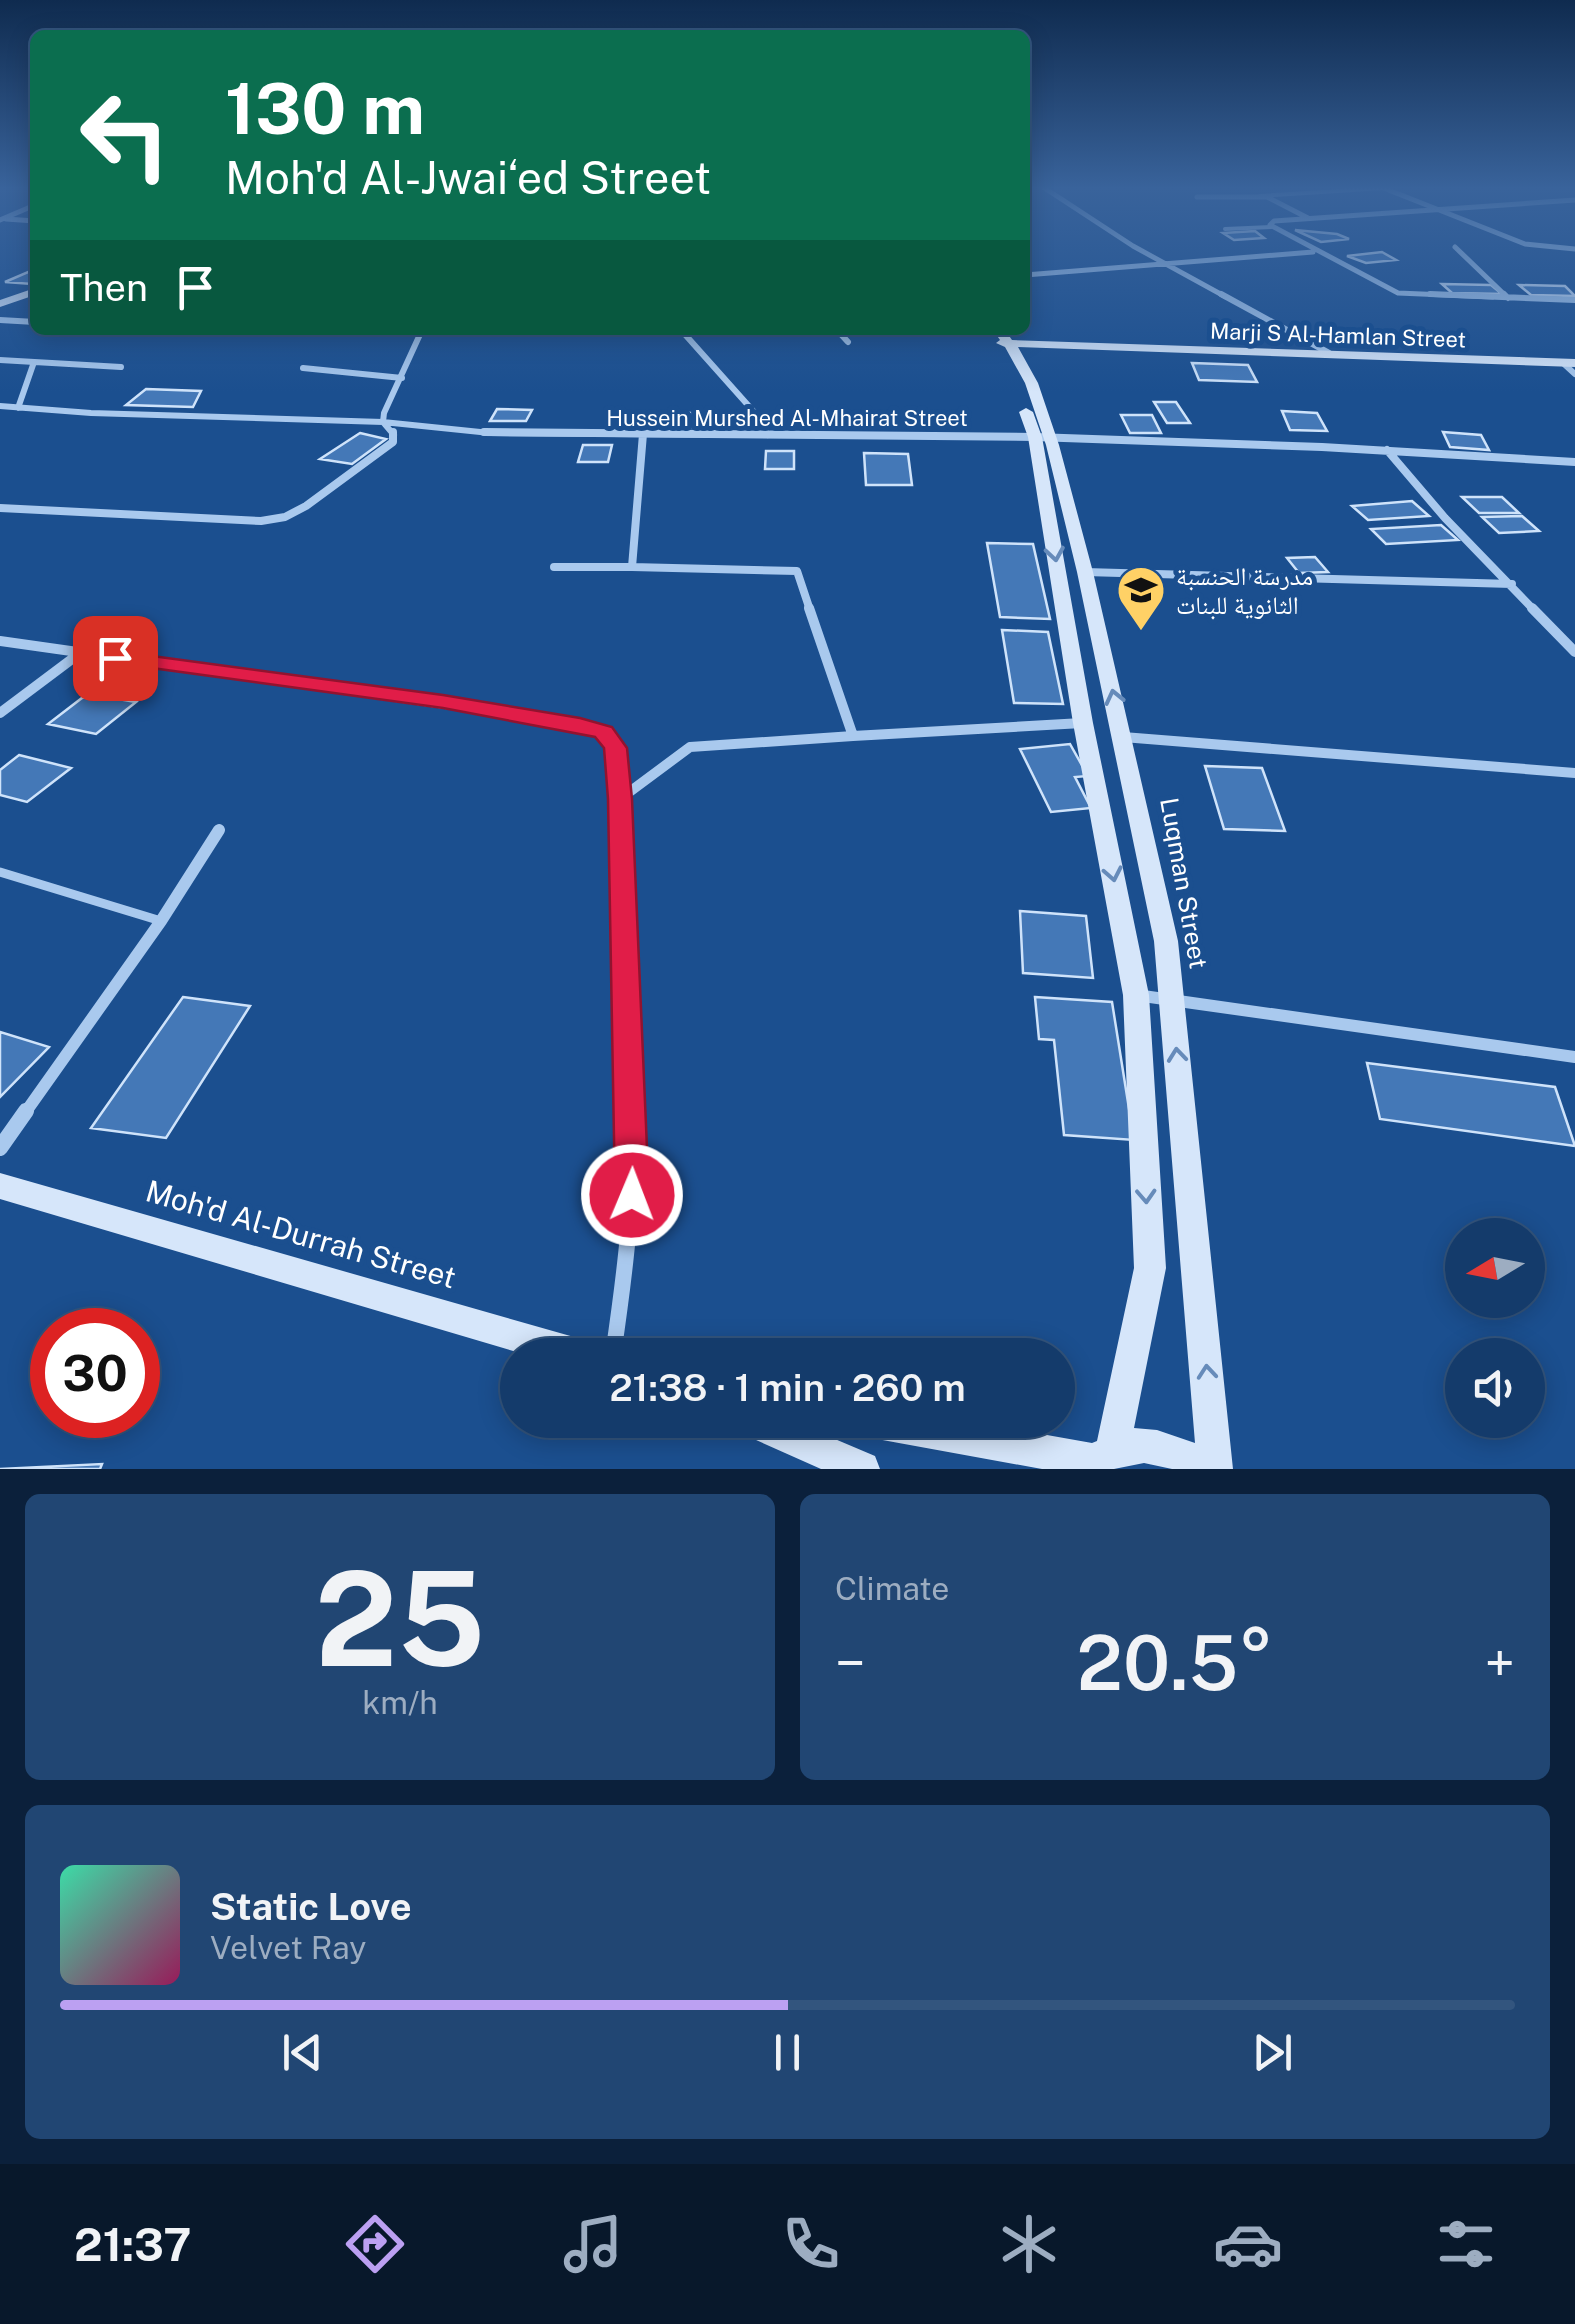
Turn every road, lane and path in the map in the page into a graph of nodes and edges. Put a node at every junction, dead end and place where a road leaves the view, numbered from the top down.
1 (1151, 256) edge
2 (1274, 256) edge
3 (1321, 256) edge
4 (1465, 256) edge
5 (1166, 265) junction
6 (1030, 275) edge
7 (30, 293) edge
8 (1509, 298) junction
9 (1575, 300) edge
10 (0, 304) edge
11 (0, 320) edge
12 (30, 322) edge
13 (420, 335) edge
14 (685, 335) edge
15 (842, 335) edge
16 (848, 342) dead end
17 (1004, 342) edge
18 (1329, 353) junction
19 (0, 360) edge
20 (34, 362) junction
21 (1569, 363) edge
22 (121, 367) dead end
23 (303, 368) dead end
24 (1575, 374) edge
25 (402, 378) junction
26 (0, 406) edge
27 (18, 408) junction
28 (383, 422) junction
29 (643, 434) junction
30 (768, 435) junction
31 (1042, 438) junction
32 (1387, 450) junction
33 (1575, 462) edge
34 (0, 508) edge
35 (632, 566) junction
36 (554, 568) dead end
37 (1085, 572) junction
38 (1512, 584) junction
39 (0, 641) edge
40 (1575, 652) edge
41 (80, 653) junction
42 (0, 713) edge
43 (1083, 723) junction
44 (853, 736) junction
45 (1123, 738) junction
46 (1575, 773) edge
47 (620, 799) junction
48 (219, 829) dead end
49 (0, 872) edge
50 (161, 921) junction
51 (1136, 995) junction
52 (1171, 999) junction
53 (1575, 1057) edge
54 (0, 1148) edge
55 (0, 1186) edge
56 (523, 1338) edge
57 (616, 1338) edge
58 (791, 1438) edge
59 (970, 1438) edge
60 (1098, 1460) edge
61 (862, 1469) edge
62 (1212, 1469) edge

1 - 5 street
2 - 5 street
3 - 8 street
4 - 8 street
5 - 6 street
5 - 18 street
7 - 10 street
8 - 9 street
11 - 12 street
13 - 25 street
14 - 30 street
15 - 16 street
17 - 18 street, Marji S Al-Hamlan Street
17 - 31 street, Luqman Street
18 - 21 street, Marji S Al-Hamlan Street
19 - 20 street
20 - 22 street
20 - 27 street
21 - 24 street
23 - 25 street
25 - 28 street
26 - 27 street, Hussein Murshed Al-Mhairat Street
27 - 28 street, Hussein Murshed Al-Mhairat Street
28 - 29 street, Hussein Murshed Al-Mhairat Street
28 - 34 street
29 - 30 street, Hussein Murshed Al-Mhairat Street
29 - 35 street
30 - 31 street, Hussein Murshed Al-Mhairat Street
31 - 32 street, Hussein Murshed Al-Mhairat Street
31 - 37 street, Luqman Street
31 -> 43 street, Luqman Street
32 - 33 street, Hussein Murshed Al-Mhairat Street
32 - 38 street
35 - 36 street
35 - 44 street
37 - 38 street
45 -> 37 street, Luqman Street
38 - 40 street
39 - 41 street
41 - 42 street
41 - 47 street
43 - 44 street
43 -> 51 street, Luqman Street
44 - 47 street
45 - 46 street
45 - 52 street, Luqman Street
47 - 57 street
48 - 50 street
49 - 50 lane
50 - 54 street
51 - 52 street
51 -> 60 street, Luqman Street
52 - 53 street
62 -> 52 street, Luqman Street
55 - 56 street, Moh'd Al-Durrah Street
58 - 61 street
59 - 60 street
60 - 62 street

